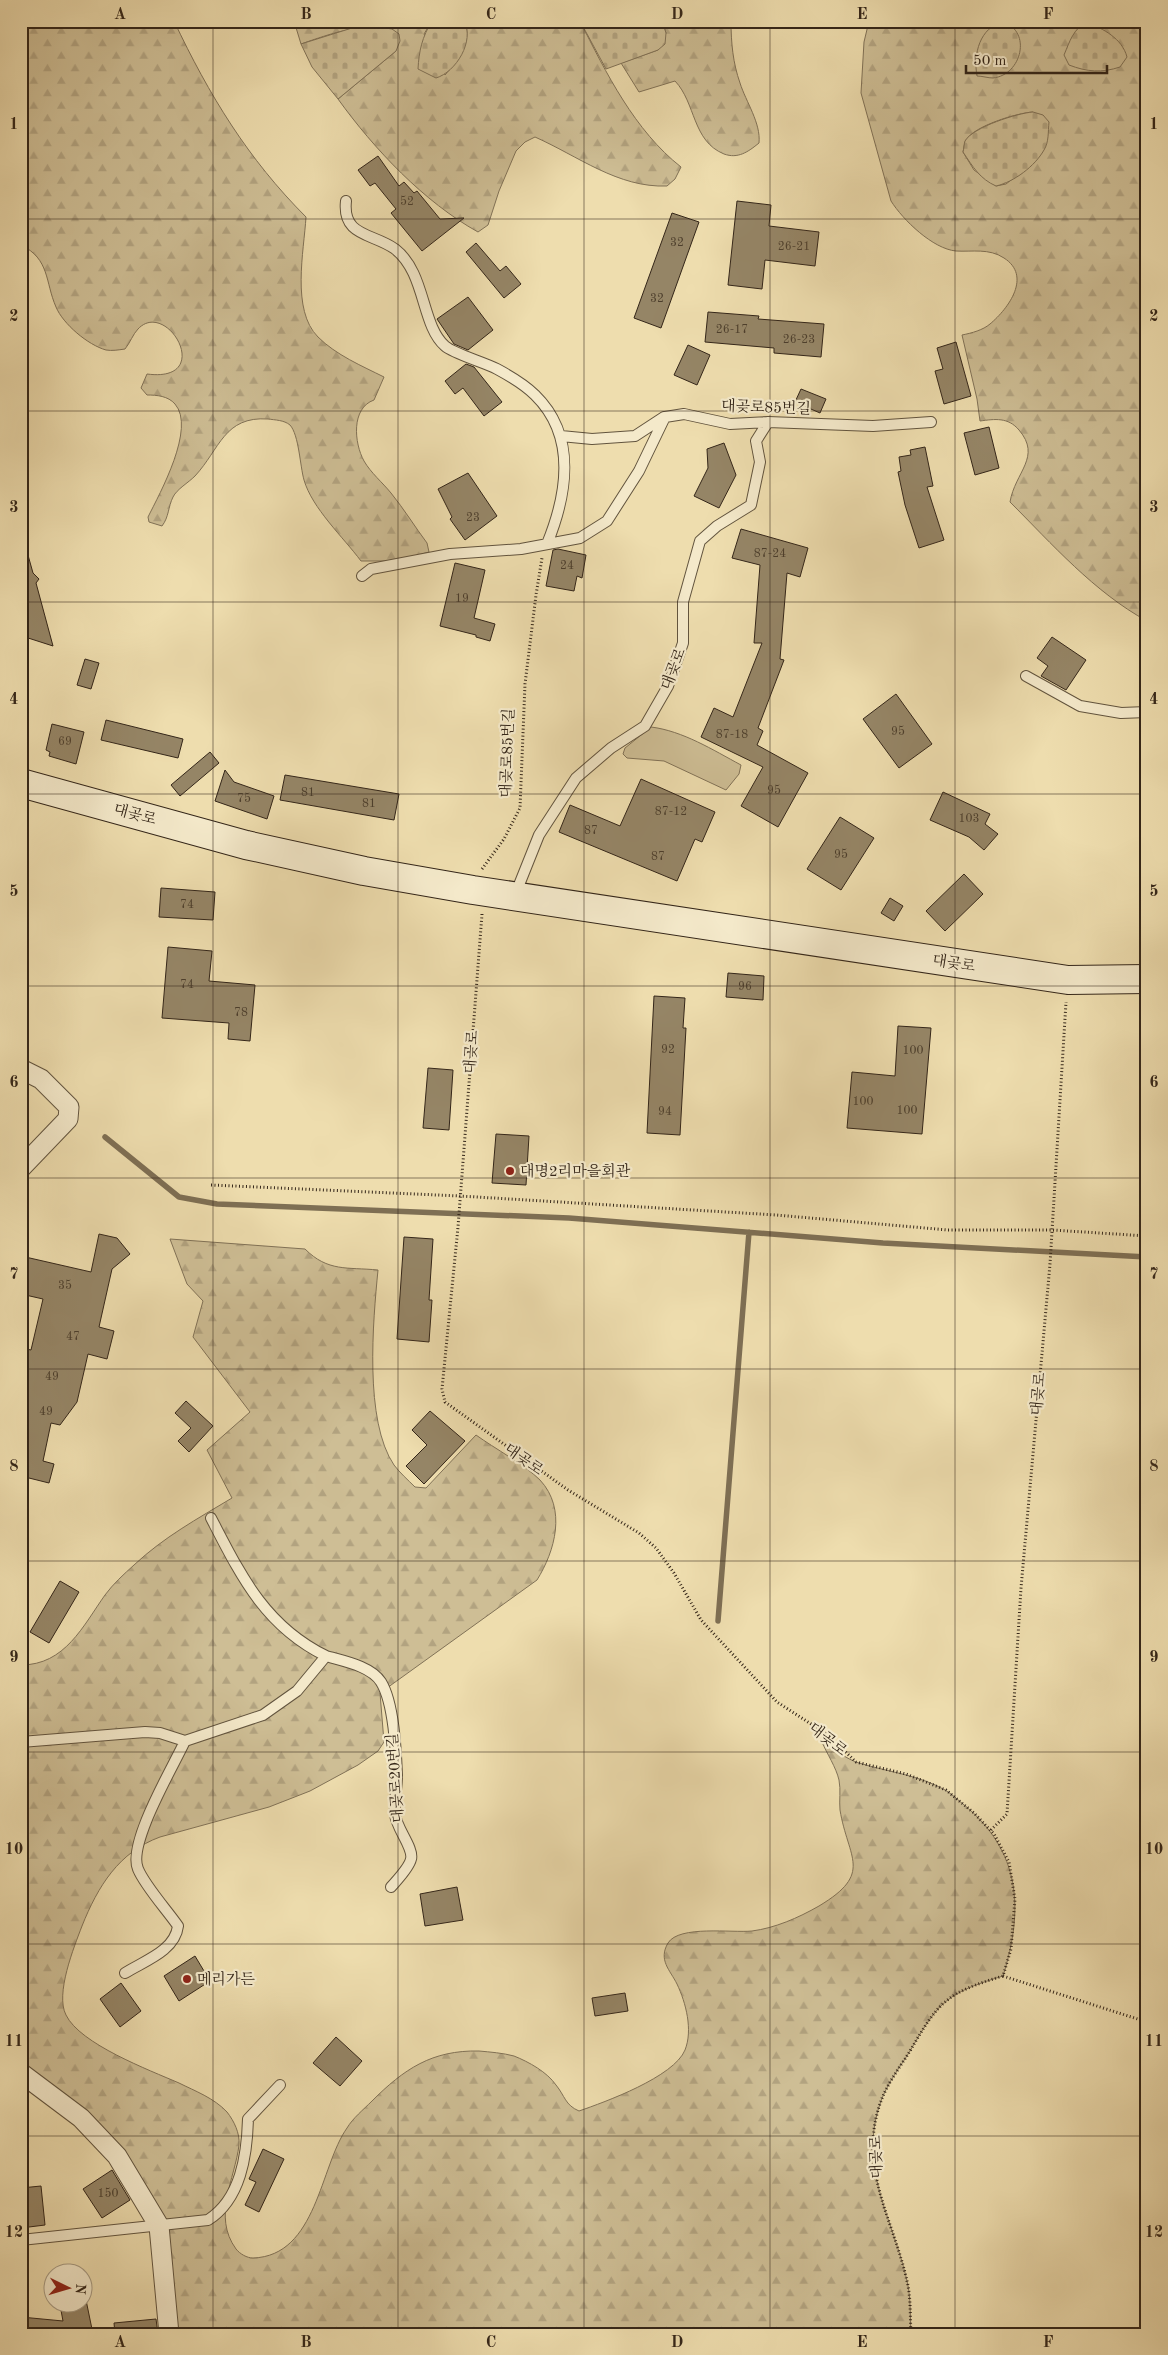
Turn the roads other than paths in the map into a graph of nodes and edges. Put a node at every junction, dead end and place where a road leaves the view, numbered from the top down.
1 (346, 201) dead end
2 (665, 417) junction
3 (768, 422) junction
4 (930, 422) dead end
5 (561, 436) junction
6 (547, 544) junction
7 (362, 576) dead end
8 (1026, 676) dead end
9 (1147, 712) edge
10 (21, 783) edge
11 (514, 896) junction
12 (1147, 979) edge
13 (21, 1069) edge
14 (21, 1168) edge
15 (211, 1518) dead end
16 (326, 1656) junction
17 (185, 1741) junction
18 (21, 1742) edge
19 (392, 1887) dead end
20 (125, 1973) dead end
21 (21, 2073) edge
22 (280, 2085) dead end
23 (159, 2226) junction
24 (21, 2240) edge
25 (169, 2334) edge

1 - 5 lane
2 - 3 lane, 대곶로85번길
2 - 5 lane
2 - 6 lane
3 - 4 lane, 대곶로85번길
3 - 11 lane, 대곶로
5 - 6 lane
6 - 7 lane
8 - 9 lane
10 - 11 street, 대곶로
11 - 12 street, 대곶로
13 - 14 street
15 - 16 lane
16 - 17 lane
16 - 19 lane, 대곶로20번길
17 - 18 lane
17 - 20 lane
21 - 23 street
22 - 23 lane
23 - 24 lane
23 - 25 street

